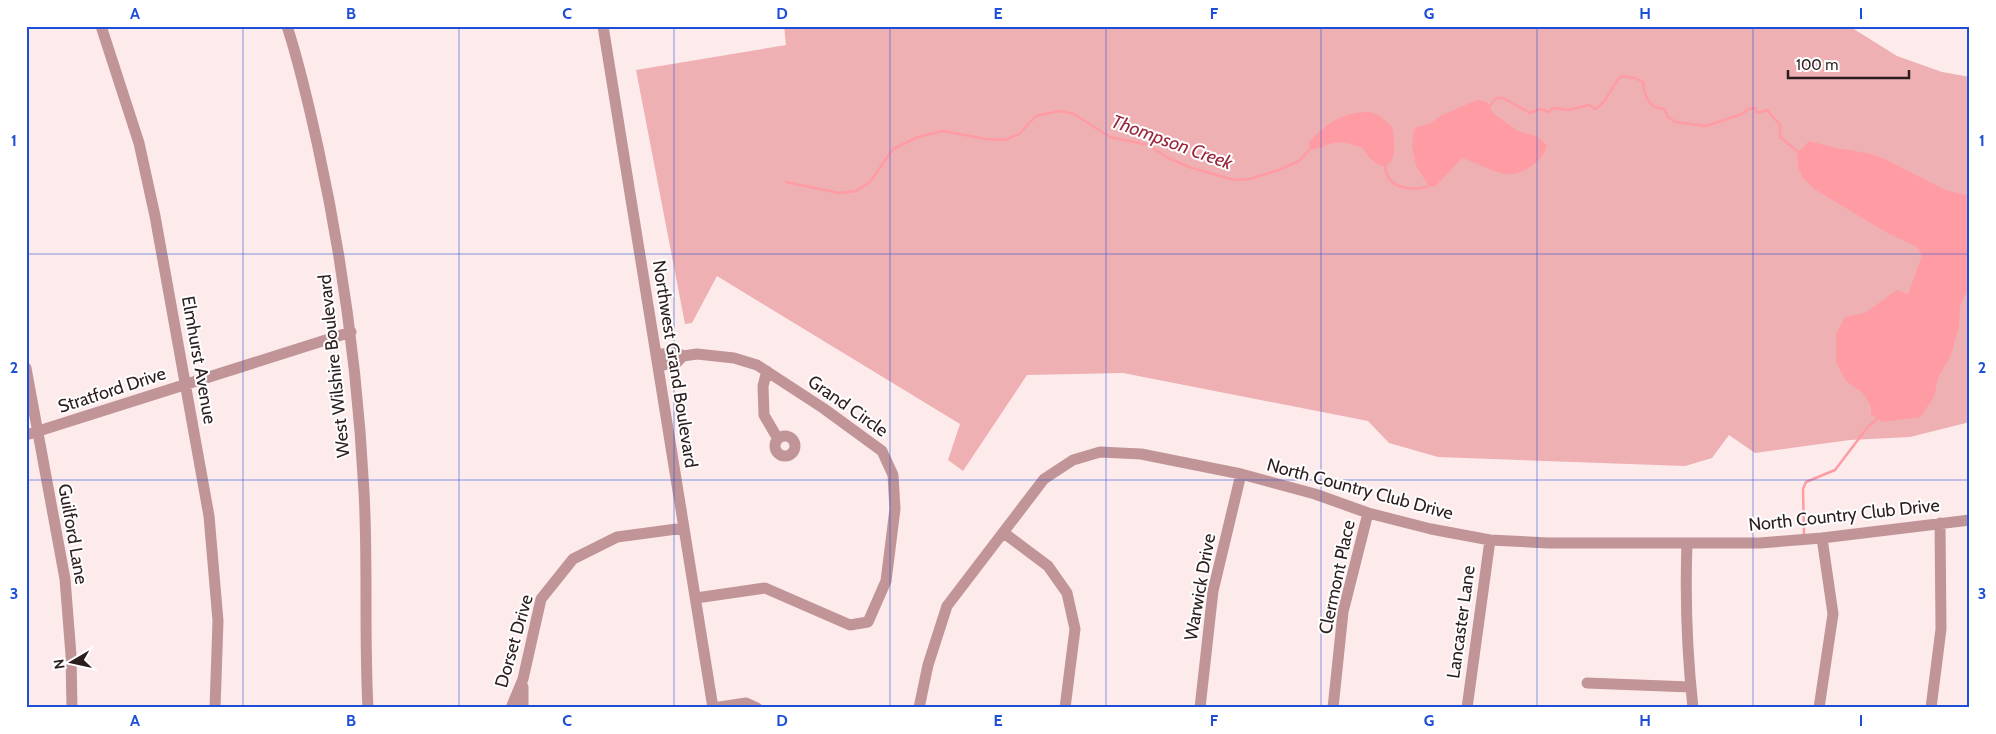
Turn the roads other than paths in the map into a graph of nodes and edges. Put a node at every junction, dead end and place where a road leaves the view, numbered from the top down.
1 (101, 26) edge
2 (287, 26) edge
3 (603, 26) edge
4 (351, 332) junction
5 (657, 360) junction
6 (26, 368) edge
7 (767, 371) junction
8 (185, 384) junction
9 (32, 433) edge
10 (778, 439) dead end
11 (1241, 474) junction
12 (1368, 513) junction
13 (1970, 520) edge
14 (1940, 524) junction
15 (684, 528) junction
16 (1004, 534) junction
17 (1822, 538) junction
18 (1490, 540) junction
19 (1687, 542) junction
20 (696, 598) junction
21 (523, 679) junction
22 (1588, 683) dead end
23 (1690, 687) junction
24 (72, 708) edge
25 (215, 708) edge
26 (368, 708) edge
27 (511, 708) edge
28 (523, 708) edge
29 (713, 708) edge
30 (757, 708) edge
31 (919, 708) edge
32 (1065, 708) edge
33 (1200, 708) edge
34 (1333, 708) edge
35 (1467, 708) edge
36 (1693, 708) edge
37 (1819, 708) edge
38 (1931, 708) edge

1 - 8 street, Elmhurst Avenue
2 - 4 street, West Wilshire Boulevard
3 - 5 street, Northwest Grand Boulevard
4 - 8 street, Stratford Drive
4 - 26 street, West Wilshire Boulevard
5 - 7 street, Grand Circle
5 - 15 street, Northwest Grand Boulevard
6 - 9 street, Guilford Lane
7 - 10 street
7 - 20 street, Grand Circle
8 - 9 street, Stratford Drive
8 - 25 street, Elmhurst Avenue
9 - 24 street, Guilford Lane
11 - 12 street, North Country Club Drive
11 - 16 street, North Country Club Drive
11 - 33 street, Warwick Drive
12 - 18 street, North Country Club Drive
12 - 34 street, Clermont Place
13 - 14 street, North Country Club Drive
14 - 17 street, North Country Club Drive
14 - 38 street
15 - 20 street, Northwest Grand Boulevard
15 - 21 street, Dorset Drive
16 - 31 street, North Country Club Drive
16 - 32 street
17 - 19 street, North Country Club Drive
17 - 37 street
18 - 19 street, North Country Club Drive
18 - 35 street, Lancaster Lane
19 - 23 street
20 - 29 street, Northwest Grand Boulevard
21 - 27 street, Dorset Drive
21 - 28 street
22 - 23 street
23 - 36 street
29 - 30 street

